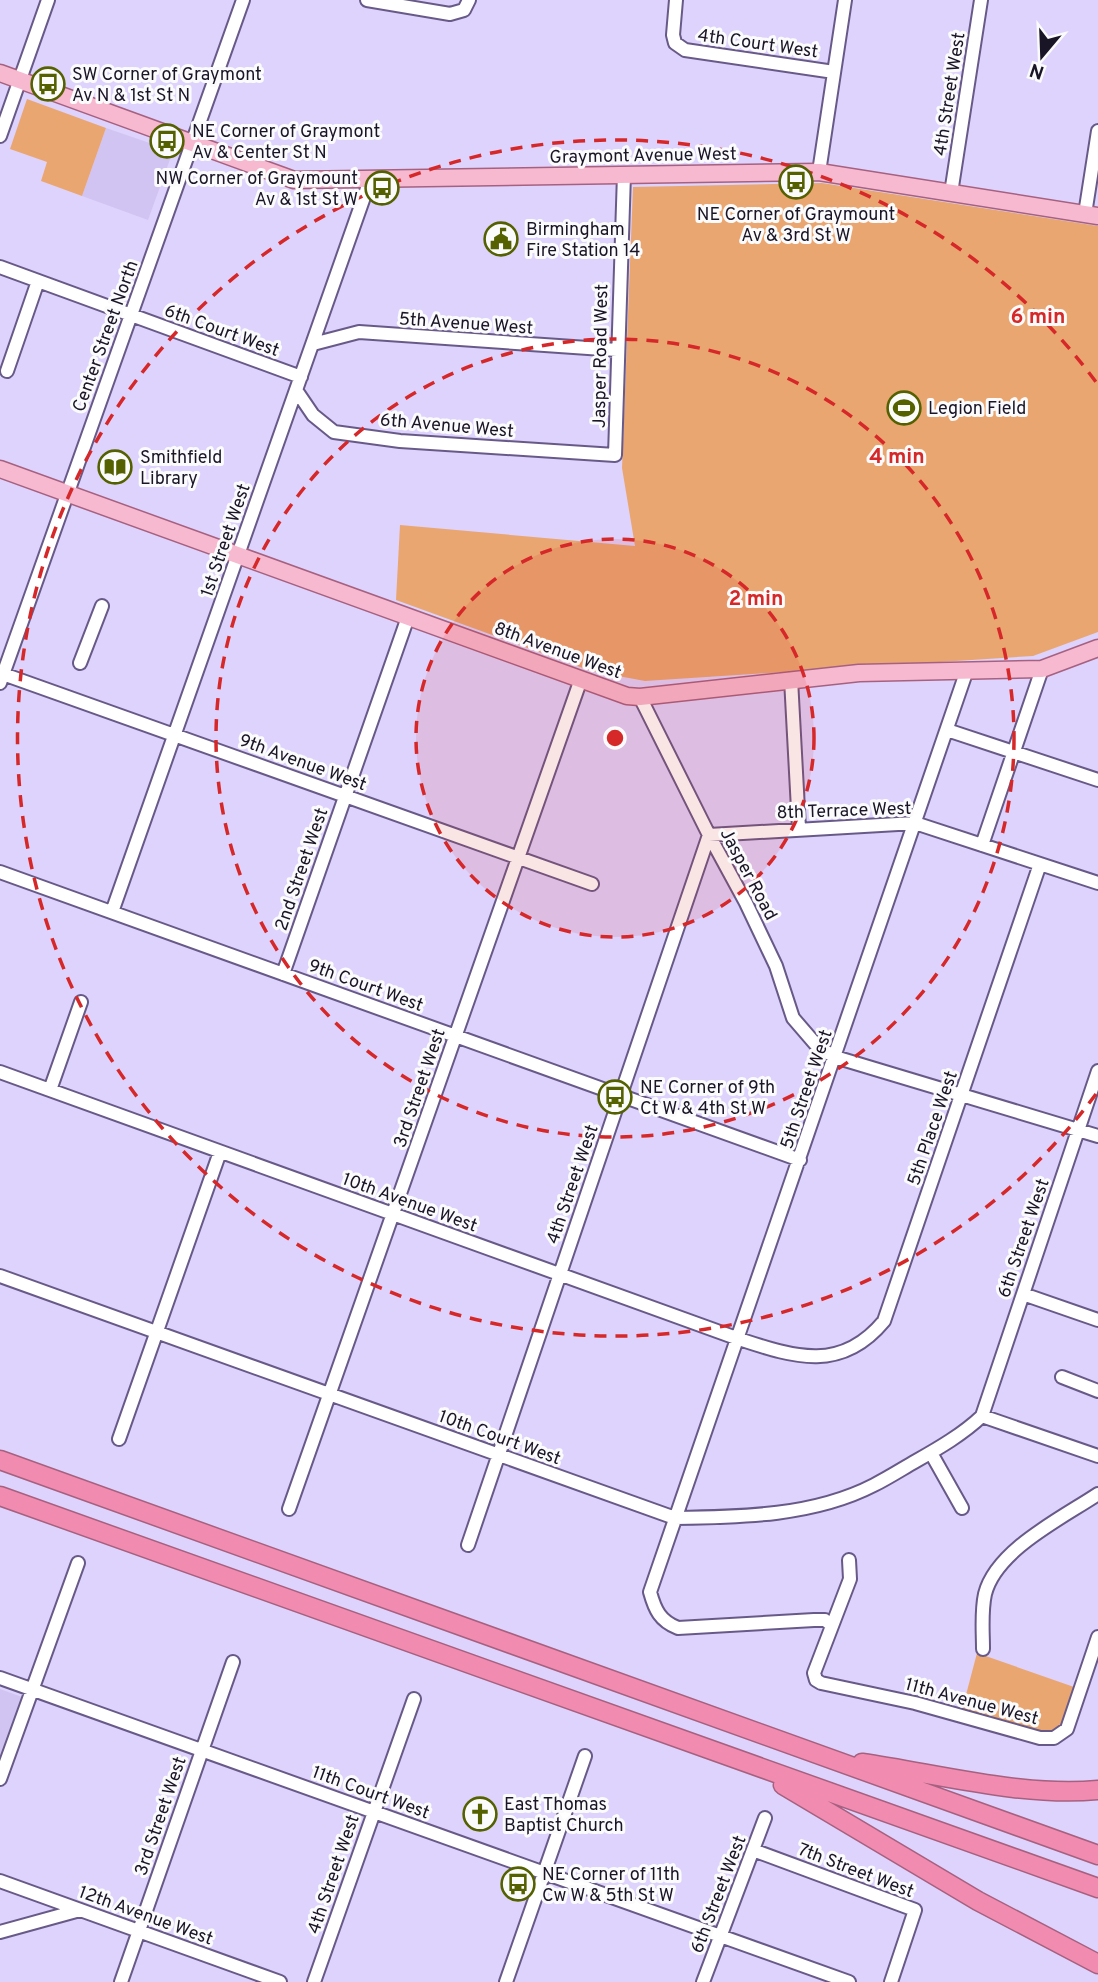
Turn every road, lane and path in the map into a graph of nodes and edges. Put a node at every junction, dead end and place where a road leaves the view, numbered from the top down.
1 (48, 0) edge
2 (243, 0) edge
3 (367, 0) edge
4 (469, 0) edge
5 (845, 0) edge
6 (981, 0) edge
7 (676, 3) edge
8 (834, 72) junction
9 (0, 73) edge
10 (20, 80) junction
11 (1098, 131) edge
12 (0, 136) edge
13 (191, 143) junction
14 (819, 172) junction
15 (624, 174) junction
16 (370, 180) junction
17 (951, 193) junction
18 (1091, 215) edge
19 (0, 267) edge
20 (38, 281) junction
21 (131, 315) junction
22 (313, 344) junction
23 (617, 350) junction
24 (7, 371) dead end
25 (301, 377) junction
26 (296, 390) junction
27 (615, 455) joint
28 (0, 469) edge
29 (67, 493) junction
30 (238, 555) junction
31 (102, 606) dead end
32 (408, 617) junction
33 (1098, 648) edge
34 (80, 663) dead end
35 (1042, 669) junction
36 (967, 670) junction
37 (2, 678) edge
38 (581, 679) junction
39 (791, 679) junction
40 (639, 697) junction
41 (947, 730) junction
42 (174, 735) junction
43 (1013, 752) junction
44 (1098, 780) edge
45 (345, 796) junction
46 (915, 823) junction
47 (799, 828) junction
48 (709, 835) junction
49 (982, 845) junction
50 (518, 857) junction
51 (1040, 864) junction
52 (0, 872) edge
53 (1098, 883) edge
54 (592, 884) dead end
55 (112, 912) junction
56 (283, 974) junction
57 (81, 1002) dead end
58 (456, 1036) junction
59 (835, 1056) junction
60 (1098, 1071) edge
61 (0, 1072) edge
62 (50, 1090) junction
63 (962, 1093) junction
64 (621, 1095) junction
65 (1079, 1129) junction
66 (1098, 1136) edge
67 (220, 1152) junction
68 (800, 1160) junction
69 (393, 1214) junction
70 (560, 1274) junction
71 (0, 1276) edge
72 (1023, 1294) junction
73 (1098, 1320) edge
74 (156, 1333) junction
75 (739, 1339) junction
76 (809, 1357) joint
77 (1062, 1377) dead end
78 (1098, 1391) edge
79 (329, 1395) junction
80 (982, 1416) junction
81 (119, 1439) dead end
82 (931, 1453) junction
83 (499, 1455) junction
84 (1098, 1456) edge
85 (0, 1460) edge
86 (1098, 1494) edge
87 (0, 1496) edge
88 (962, 1508) dead end
89 (289, 1509) dead end
90 (675, 1518) junction
91 (468, 1545) dead end
92 (849, 1560) dead end
93 (78, 1563) dead end
94 (831, 1625) junction
95 (1098, 1637) edge
96 (984, 1649) dead end
97 (233, 1662) dead end
98 (0, 1678) edge
99 (32, 1689) junction
100 (414, 1699) dead end
101 (202, 1750) junction
102 (717, 1753) junction
103 (585, 1756) dead end
104 (821, 1756) junction
105 (0, 1779) edge
106 (1098, 1790) edge
107 (374, 1812) junction
108 (765, 1818) dead end
109 (753, 1850) junction
110 (1098, 1855) edge
111 (544, 1873) junction
112 (0, 1881) edge
113 (1098, 1888) edge
114 (80, 1910) junction
115 (139, 1931) junction
116 (0, 1932) edge
117 (721, 1936) junction
118 (1098, 1964) edge
119 (121, 1982) edge
120 (280, 1982) edge
121 (314, 1982) edge
122 (506, 1982) edge
123 (703, 1982) edge
124 (849, 1982) edge
125 (891, 1982) edge

1 - 10 street
2 - 13 street, Center Street North
3 - 4 street
5 - 8 street
6 - 17 street, 4th Street West
7 - 8 street, 4th Court West
8 - 14 street
9 - 10 main road, Graymont Avenue West
10 - 12 street
10 - 13 main road, Graymont Avenue West
11 - 18 street
13 - 16 main road, Graymont Avenue West
13 - 21 street, Center Street North
14 - 15 main road, Graymont Avenue West
14 - 17 main road, Graymont Avenue West
15 - 16 main road, Graymont Avenue West
15 - 23 street, Jasper Road West
16 - 22 street, 1st Street West
17 - 18 main road, Graymont Avenue West
19 - 20 street, 6th Court West
20 - 21 street, 6th Court West
20 - 24 street
21 - 25 street, 6th Court West
21 - 29 street, Center Street North
22 - 23 street, 5th Avenue West
22 - 25 street, 1st Street West
23 - 27 street, Jasper Road West
25 - 26 street, 1st Street West
26 - 27 street, 6th Avenue West
26 - 30 street, 1st Street West
28 - 29 main road, 8th Avenue West
29 - 30 main road, 8th Avenue West
29 - 37 street, Center Street North
30 - 32 main road, 8th Avenue West
30 - 42 street, 1st Street West
31 - 34 street
32 - 38 main road, 8th Avenue West
32 - 45 street, 2nd Street West
33 - 35 main road, 8th Avenue West
35 - 36 main road, 8th Avenue West
35 - 43 street
36 - 39 main road, 8th Avenue West
36 - 41 street, 5th Street West
37 - 42 street, 9th Avenue West
38 - 40 main road, 8th Avenue West
38 - 50 street, 3rd Street West
39 - 40 main road, 8th Avenue West
39 - 47 street
40 - 48 street, Jasper Road
41 - 43 street
41 - 46 street, 5th Street West
42 - 45 street, 9th Avenue West
42 - 55 street, 1st Street West
43 - 44 street
43 - 49 street
45 - 50 street, 9th Avenue West
45 - 56 street, 2nd Street West
46 - 47 street, 8th Terrace West
46 - 49 street, 8th Terrace West
46 - 59 street, 5th Street West
47 - 48 street, 8th Terrace West
48 - 59 street, Jasper Road
48 - 64 street, 4th Street West
49 - 51 street, 8th Terrace West
50 - 54 street, 9th Avenue West
50 - 58 street, 3rd Street West
51 - 53 street, 8th Terrace West
51 - 63 street, 5th Place West
52 - 55 street, 9th Court West
55 - 56 street, 9th Court West
56 - 58 street, 9th Court West
57 - 62 street
58 - 64 street, 9th Court West
58 - 69 street, 3rd Street West
59 - 63 street
59 - 68 street, 5th Street West
60 - 65 street, 6th Street West
61 - 62 street, 10th Avenue West
62 - 67 street, 10th Avenue West
63 - 65 street
63 - 76 street, 5th Place West
64 - 68 street, 9th Court West
64 - 70 street, 4th Street West
65 - 66 street
65 - 72 street, 6th Street West
67 - 69 street, 10th Avenue West
67 - 74 street
68 - 75 street, 5th Street West
69 - 70 street, 10th Avenue West
69 - 79 street, 3rd Street West
70 - 75 street, 10th Avenue West
70 - 83 street, 4th Street West
71 - 74 street, 10th Court West
72 - 73 street
72 - 80 street, 6th Street West
74 - 79 street, 10th Court West
74 - 81 street
75 - 76 street, 10th Avenue West
75 - 90 street, 5th Street West
77 - 78 street
79 - 83 street, 10th Court West
79 - 89 street, 3rd Street West
80 - 82 street, 10th Court West
80 - 84 street
82 - 88 street
82 - 90 street, 10th Court West
83 - 90 street, 10th Court West
83 - 91 street, 4th Street West
85 - 104 highway
86 - 96 street
87 - 102 highway
90 - 94 street, 5th Street West
92 - 94 street
93 - 99 street
94 - 95 street, 11th Avenue West
97 - 101 street, 3rd Street West
98 - 99 street, 11th Court West
99 - 101 street, 11th Court West
99 - 105 street
100 - 107 street, 4th Street West
101 - 107 street, 11th Court West
101 - 115 street, 3rd Street West
102 - 113 highway
102 - 118 highway
103 - 111 street
104 - 106 highway
104 - 110 highway
107 - 111 street, 11th Court West
107 - 121 street, 4th Street West
108 - 109 street, 6th Street West
109 - 117 street, 6th Street West
109 - 125 street, 7th Street West
111 - 117 street, 11th Court West
111 - 122 street
112 - 114 street, 12th Avenue West
114 - 115 street, 12th Avenue West
114 - 116 street
115 - 119 street, 3rd Street West
115 - 120 street, 12th Avenue West
117 - 123 street, 6th Street West
117 - 124 street, 11th Court West

